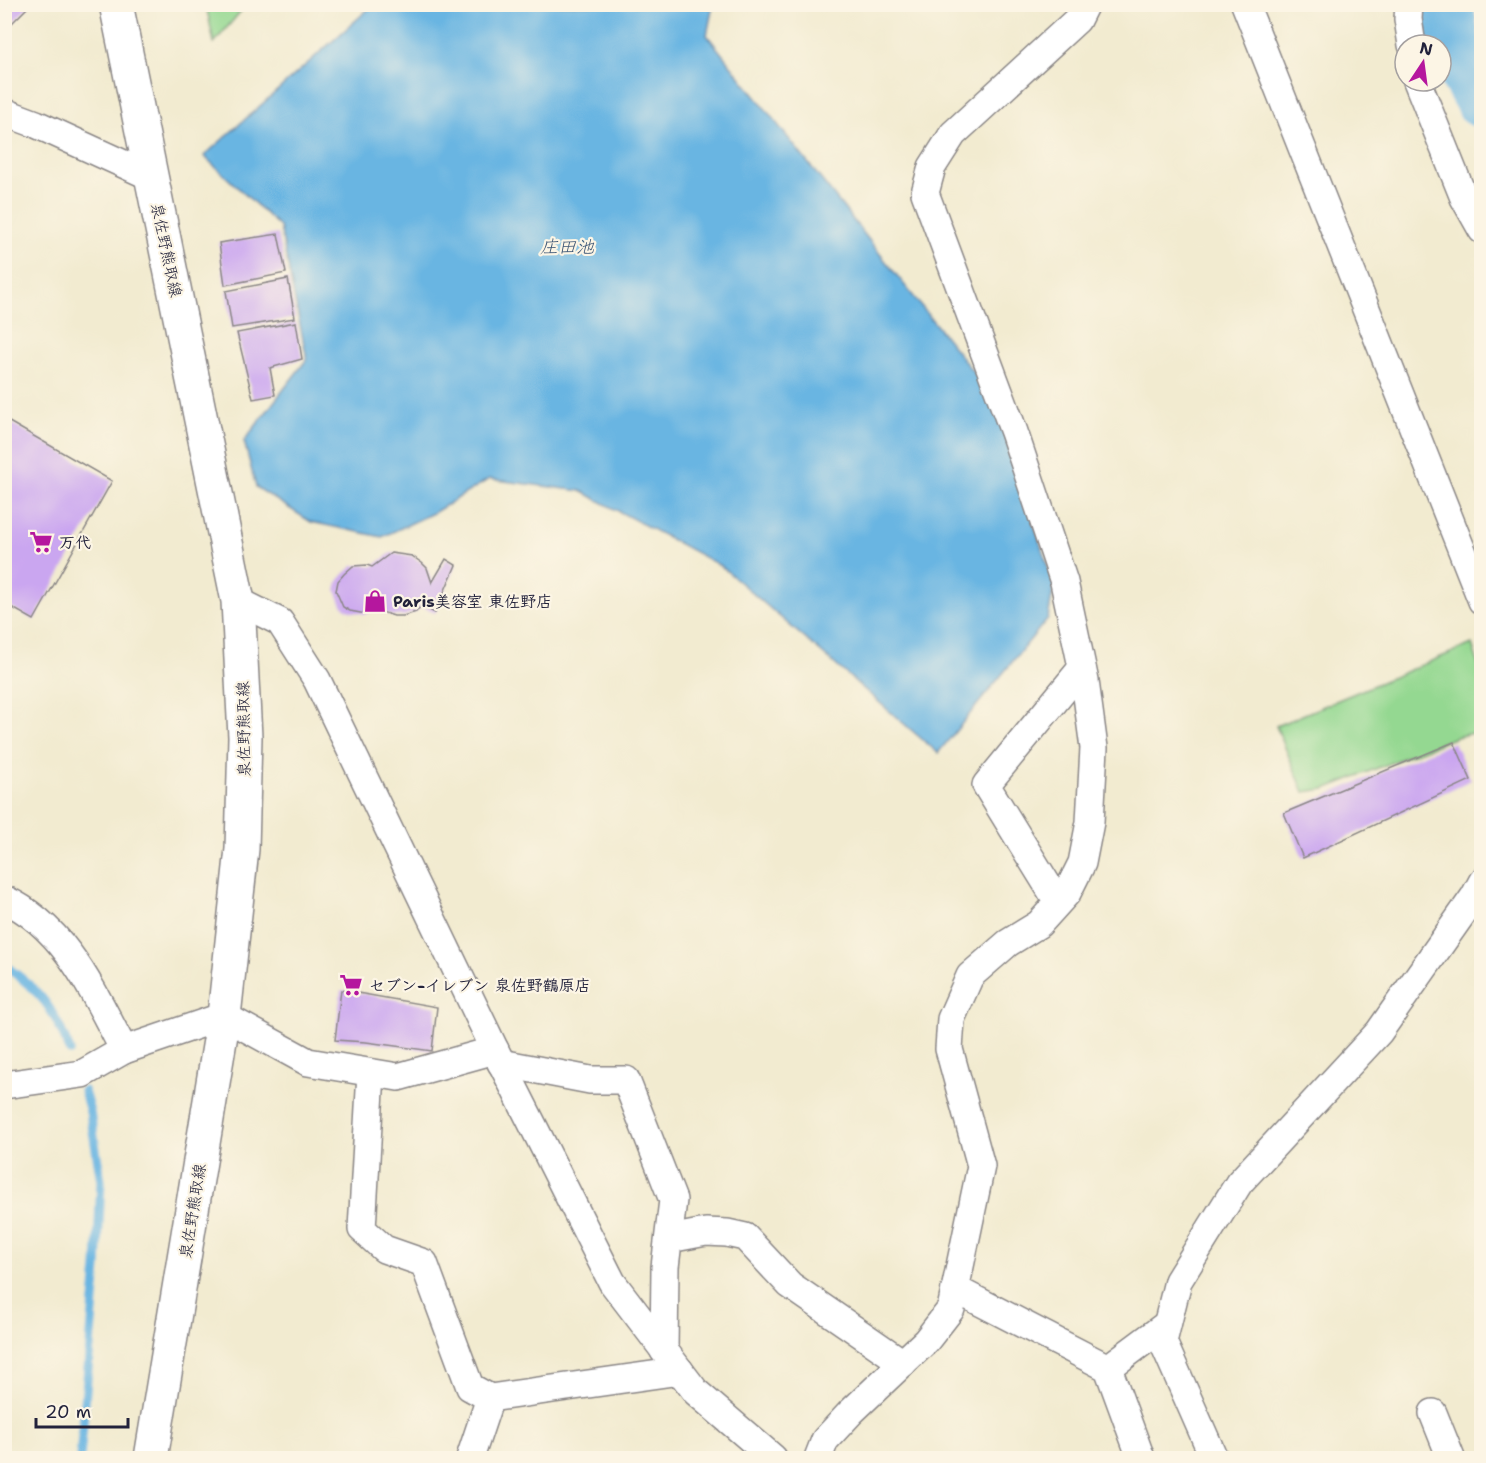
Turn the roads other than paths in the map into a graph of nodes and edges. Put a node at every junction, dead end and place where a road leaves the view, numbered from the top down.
1 (116, 4) edge
2 (1084, 4) edge
3 (1245, 4) edge
4 (1409, 4) edge
5 (1410, 33) edge
6 (1422, 93) edge
7 (4, 112) edge
8 (152, 177) junction
9 (1482, 230) edge
10 (238, 601) junction
11 (1482, 601) edge
12 (1082, 668) junction
13 (1482, 882) edge
14 (4, 898) edge
15 (1058, 902) junction
16 (224, 1016) junction
17 (124, 1050) junction
18 (498, 1056) junction
19 (371, 1072) junction
20 (4, 1085) edge
21 (669, 1239) junction
22 (956, 1289) junction
23 (1167, 1324) junction
24 (672, 1361) junction
25 (903, 1363) junction
26 (1108, 1368) junction
27 (490, 1398) junction
28 (1433, 1413) dead end
29 (151, 1458) edge
30 (470, 1458) edge
31 (772, 1458) edge
32 (819, 1458) edge
33 (1141, 1458) edge
34 (1214, 1458) edge
35 (1451, 1458) edge

1 - 8 main road, 泉佐野熊取線
2 - 12 street
3 - 11 street
4 - 5 street
6 - 9 street
7 - 8 street
8 - 10 main road, 泉佐野熊取線
10 - 16 main road, 泉佐野熊取線
10 - 18 street
12 - 15 street
12 - 15 street
13 - 23 street
14 - 17 street
15 - 22 street
16 - 17 street
16 - 19 street
16 - 29 main road, 泉佐野熊取線
17 - 20 street
18 - 19 street
18 - 21 street
18 - 24 street
19 - 27 street
21 - 24 street
21 - 25 street
22 - 25 street
22 - 26 street
23 - 26 street
23 - 34 street
24 - 27 street
24 - 31 street
25 - 32 street
26 - 33 street
27 - 30 street
28 - 35 street

